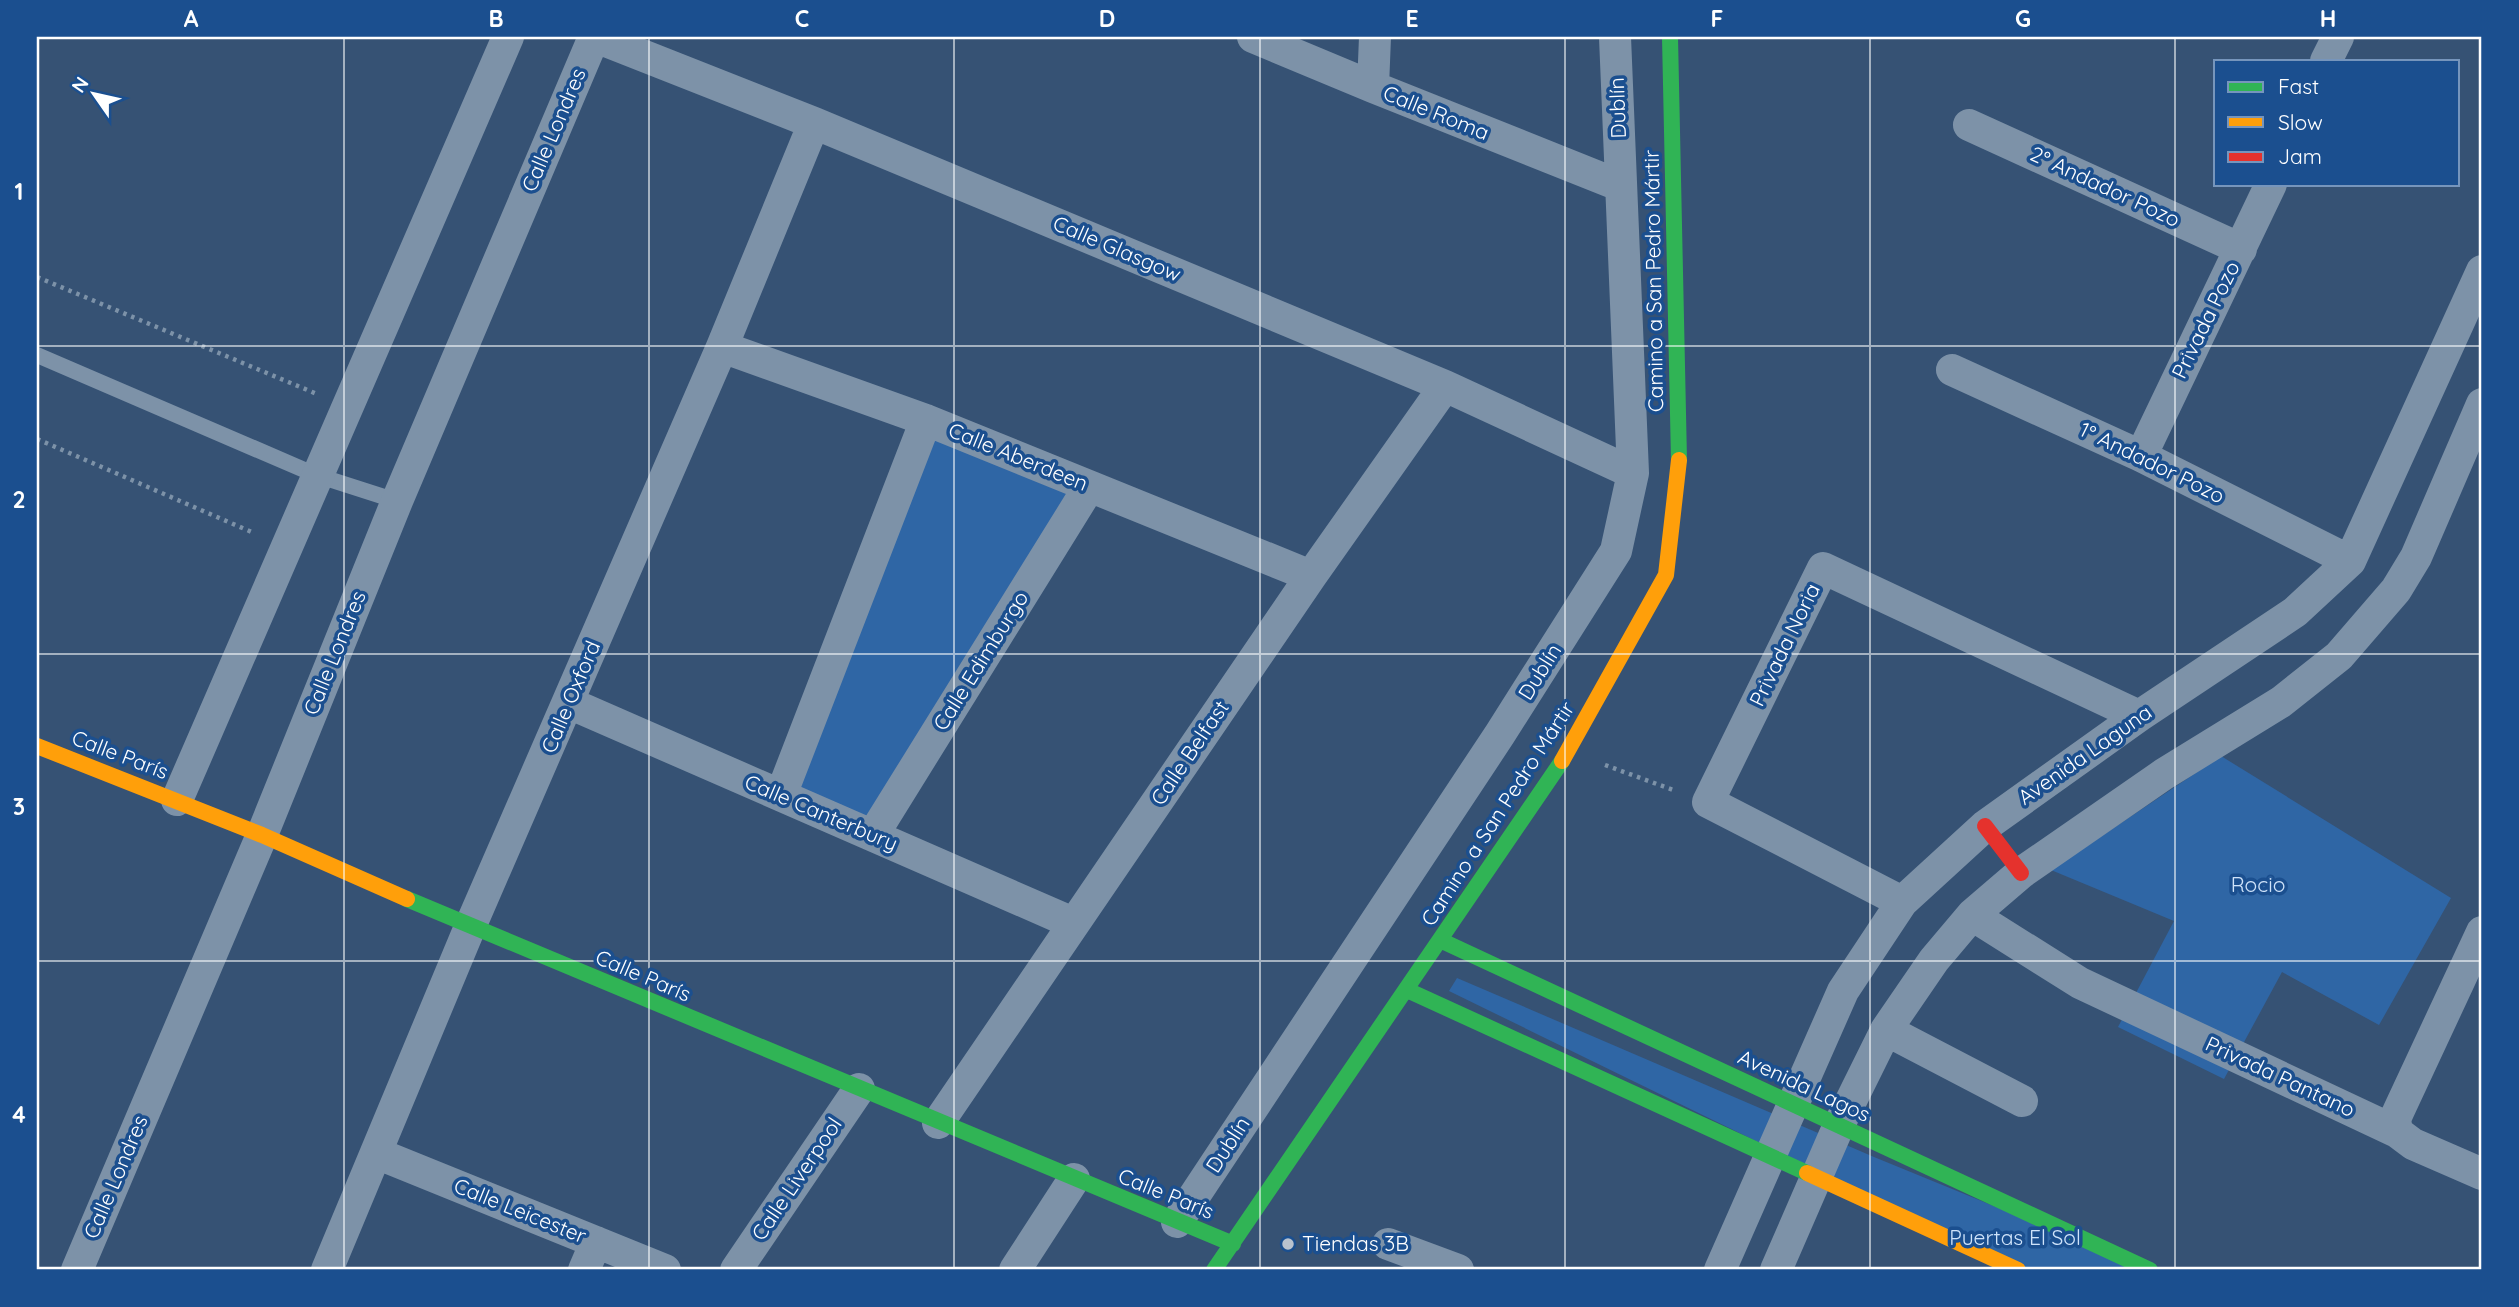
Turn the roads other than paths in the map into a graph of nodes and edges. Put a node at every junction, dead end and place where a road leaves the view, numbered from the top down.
1 (508, 37) edge
2 (595, 37) edge
3 (1253, 37) edge
4 (1375, 37) edge
5 (1615, 37) edge
6 (1670, 37) edge
7 (2338, 37) edge
8 (2326, 60) edge
9 (1373, 87) junction
10 (814, 123) junction
11 (1969, 125) dead end
12 (1621, 186) junction
13 (2270, 186) edge
14 (2241, 249) junction
15 (2482, 271) edge
16 (722, 347) junction
17 (37, 355) edge
18 (1952, 370) dead end
19 (1445, 386) junction
20 (2482, 404) edge
21 (926, 420) junction
22 (2141, 456) junction
23 (1633, 473) junction
24 (316, 475) junction
25 (1089, 486) junction
26 (397, 501) junction
27 (2350, 561) junction
28 (1311, 576) junction
29 (569, 703) junction
30 (2139, 716) junction
31 (37, 746) edge
32 (781, 795) junction
33 (177, 800) junction
34 (1985, 826) junction
35 (262, 835) junction
36 (873, 835) junction
37 (2021, 873) junction
38 (1902, 902) junction
39 (1972, 915) junction
40 (1073, 923) junction
41 (470, 928) junction
42 (2482, 932) edge
43 (1440, 940) junction
44 (1407, 990) junction
45 (1886, 1030) junction
46 (859, 1089) junction
47 (2022, 1101) dead end
48 (1794, 1105) junction
49 (938, 1123) junction
50 (1839, 1125) junction
51 (2397, 1132) junction
52 (376, 1153) junction
53 (1769, 1156) junction
54 (2482, 1174) edge
55 (1816, 1176) junction
56 (1074, 1179) junction
57 (1177, 1222) junction
58 (596, 1242) junction
59 (1233, 1244) junction
60 (1388, 1244) dead end
61 (77, 1270) edge
62 (327, 1270) edge
63 (584, 1270) edge
64 (665, 1270) edge
65 (736, 1270) edge
66 (1015, 1270) edge
67 (1214, 1270) edge
68 (1458, 1270) edge
69 (1720, 1270) edge
70 (1776, 1270) edge
71 (2018, 1270) edge
72 (2150, 1270) edge

1 - 24 street
2 - 10 street, Calle Glasgow
2 - 26 street, Calle Londres
3 - 9 street, Calle Roma
4 - 9 street
5 - 12 street, Dublín
6 - 43 street, Camino a San Pedro Mártir
7 - 8 street
9 - 12 street, Calle Roma
10 - 16 street, Calle Oxford
10 - 19 street, Calle Glasgow
11 - 14 street, 2° Andador Pozo
12 - 23 street, Dublín
13 - 14 street, Privada Pozo
14 - 22 street, Privada Pozo
15 - 27 street, Avenida Laguna
16 - 21 street, Calle Aberdeen
16 - 29 street, Calle Oxford
17 - 24 lane
18 - 22 street, 1° Andador Pozo
19 - 23 street, Calle Glasgow
19 - 28 street, Calle Belfast
20 - 37 street
21 - 25 street, Calle Aberdeen
21 - 32 street
22 - 27 street, 1° Andador Pozo
23 - 57 street, Dublín
24 - 26 lane
24 - 33 street
25 - 28 street, Calle Aberdeen
25 - 36 street, Calle Edimburgo
26 - 35 street, Calle Londres
27 - 30 street, Avenida Laguna
28 - 40 street, Calle Belfast
29 - 32 street, Calle Canterbury
29 - 41 street, Calle Oxford
30 - 34 street, Avenida Laguna
30 - 38 street, Privada Noria
31 - 33 street, Calle París
32 - 36 street, Calle Canterbury
33 - 35 street, Calle París
34 - 37 street
34 - 38 street, Avenida Laguna
35 - 41 street, Calle París
35 - 61 street, Calle Londres
36 - 40 street, Calle Canterbury
37 - 39 street
38 - 48 street, Avenida Laguna
39 - 45 street
39 - 51 street, Privada Pantano
40 - 49 street, Calle Belfast
41 - 46 street, Calle París
41 - 52 street, Calle Oxford
42 - 51 street
43 - 44 street, Camino a San Pedro Mártir
43 - 48 street, Avenida Lagos
44 - 53 street
44 - 59 street, Camino a San Pedro Mártir
45 - 47 street
45 - 50 street
46 - 49 street, Calle París
46 - 65 street, Calle Liverpool
48 - 50 street, Avenida Lagos
48 - 53 street, Avenida Laguna
49 - 56 street, Calle París
50 - 55 street
50 - 72 street, Avenida Lagos
51 - 54 street, Privada Pantano
52 - 58 street, Calle Leicester
52 - 62 street, Calle Oxford
53 - 55 street
53 - 69 street, Avenida Laguna
55 - 70 street
55 - 71 street
56 - 57 street, Calle París
56 - 66 street
57 - 59 street, Calle París
58 - 63 street
58 - 64 street, Calle Leicester
59 - 67 street, Camino a San Pedro Mártir
60 - 68 street

